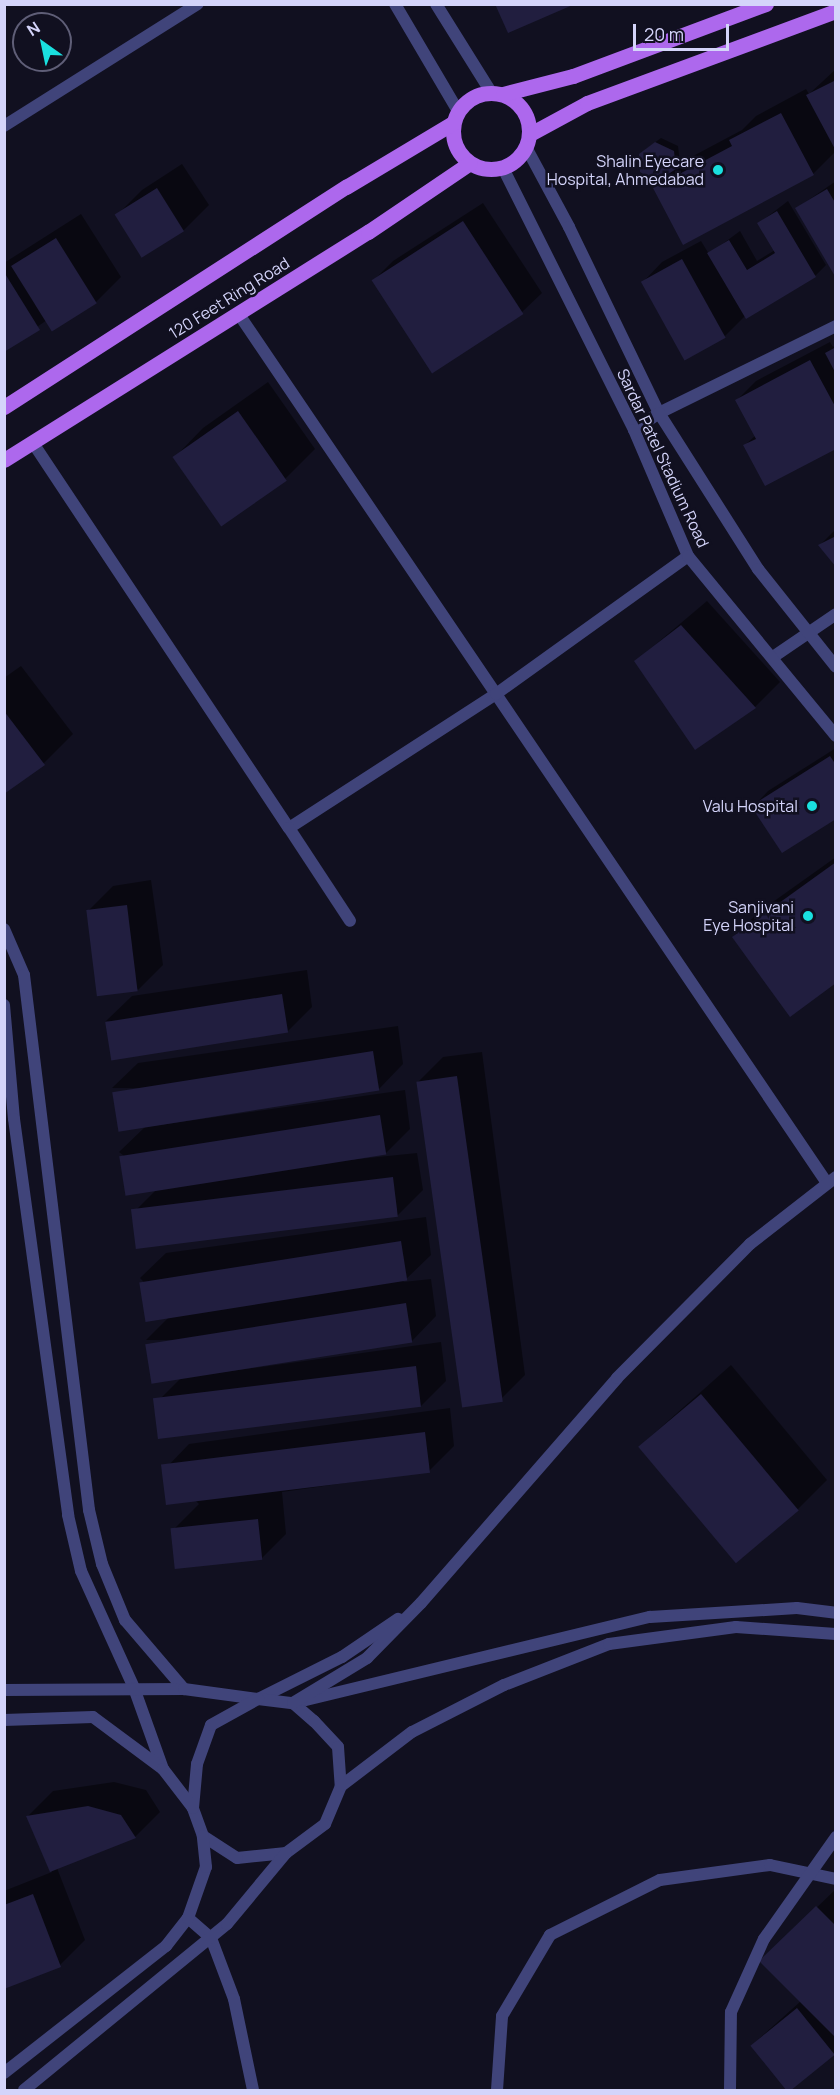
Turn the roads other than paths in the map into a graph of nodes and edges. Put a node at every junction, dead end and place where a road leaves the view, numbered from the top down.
1 (198, 4) edge
2 (395, 4) edge
3 (436, 4) edge
4 (766, 4) edge
5 (836, 11) edge
6 (497, 93) junction
7 (456, 117) junction
8 (4, 126) edge
9 (528, 140) junction
10 (470, 163) junction
11 (503, 168) junction
12 (238, 313) junction
13 (836, 326) edge
14 (4, 407) edge
15 (658, 413) junction
16 (634, 430) junction
17 (33, 443) junction
18 (4, 460) edge
19 (688, 556) junction
20 (836, 614) edge
21 (807, 631) junction
22 (773, 657) junction
23 (836, 667) edge
24 (496, 694) junction
25 (836, 736) edge
26 (289, 828) junction
27 (350, 921) dead end
28 (4, 929) edge
29 (4, 1005) edge
30 (9, 1120) edge
31 (831, 1180) edge
32 (421, 1604) junction
33 (836, 1613) edge
34 (836, 1634) edge
35 (134, 1688) junction
36 (184, 1689) junction
37 (4, 1690) edge
38 (258, 1699) junction
39 (293, 1703) junction
40 (4, 1720) edge
41 (163, 1769) junction
42 (341, 1786) junction
43 (193, 1808) junction
44 (203, 1836) junction
45 (836, 1837) edge
46 (286, 1853) junction
47 (809, 1872) junction
48 (836, 1879) edge
49 (188, 1918) junction
50 (211, 1938) junction
51 (4, 2073) edge
52 (24, 2091) edge
53 (253, 2091) edge
54 (497, 2091) edge
55 (730, 2091) edge

1 - 8 street
2 - 7 street
3 - 6 street
4 - 6 main road
5 - 9 main road
6 - 7 main road
6 - 9 main road
7 - 10 main road
7 - 14 main road, 120 Feet Ring Road
9 - 11 main road
9 - 15 street, Sardar Patel Stadium Road
10 - 11 main road
10 - 12 main road, 120 Feet Ring Road
11 - 16 street, Sardar Patel Stadium Road
12 - 17 main road, 120 Feet Ring Road
12 - 24 street
13 - 15 street
15 - 16 street
15 - 21 street, Sardar Patel Stadium Road
16 - 19 street, Sardar Patel Stadium Road
17 - 18 main road, 120 Feet Ring Road
17 - 26 street
19 - 22 street, Sardar Patel Stadium Road
19 - 24 street
20 - 21 street
21 - 22 street
21 - 23 street, Sardar Patel Stadium Road
22 - 25 street, Sardar Patel Stadium Road
24 - 26 street
24 - 31 street
26 - 27 street
28 - 36 street
29 - 30 street
30 - 35 street
31 - 32 street
32 - 38 street
32 - 39 street
33 - 39 street
34 - 42 street
35 - 36 street
35 - 37 street
35 - 41 street
36 - 38 street
38 - 39 street
38 - 43 street
39 - 42 street
40 - 41 street
41 - 43 street
42 - 46 street
43 - 44 street
44 - 46 street
44 - 49 street
45 - 47 street
46 - 50 street
47 - 48 street
47 - 54 street
47 - 55 street
49 - 50 street
49 - 51 street
50 - 52 street
50 - 53 street

